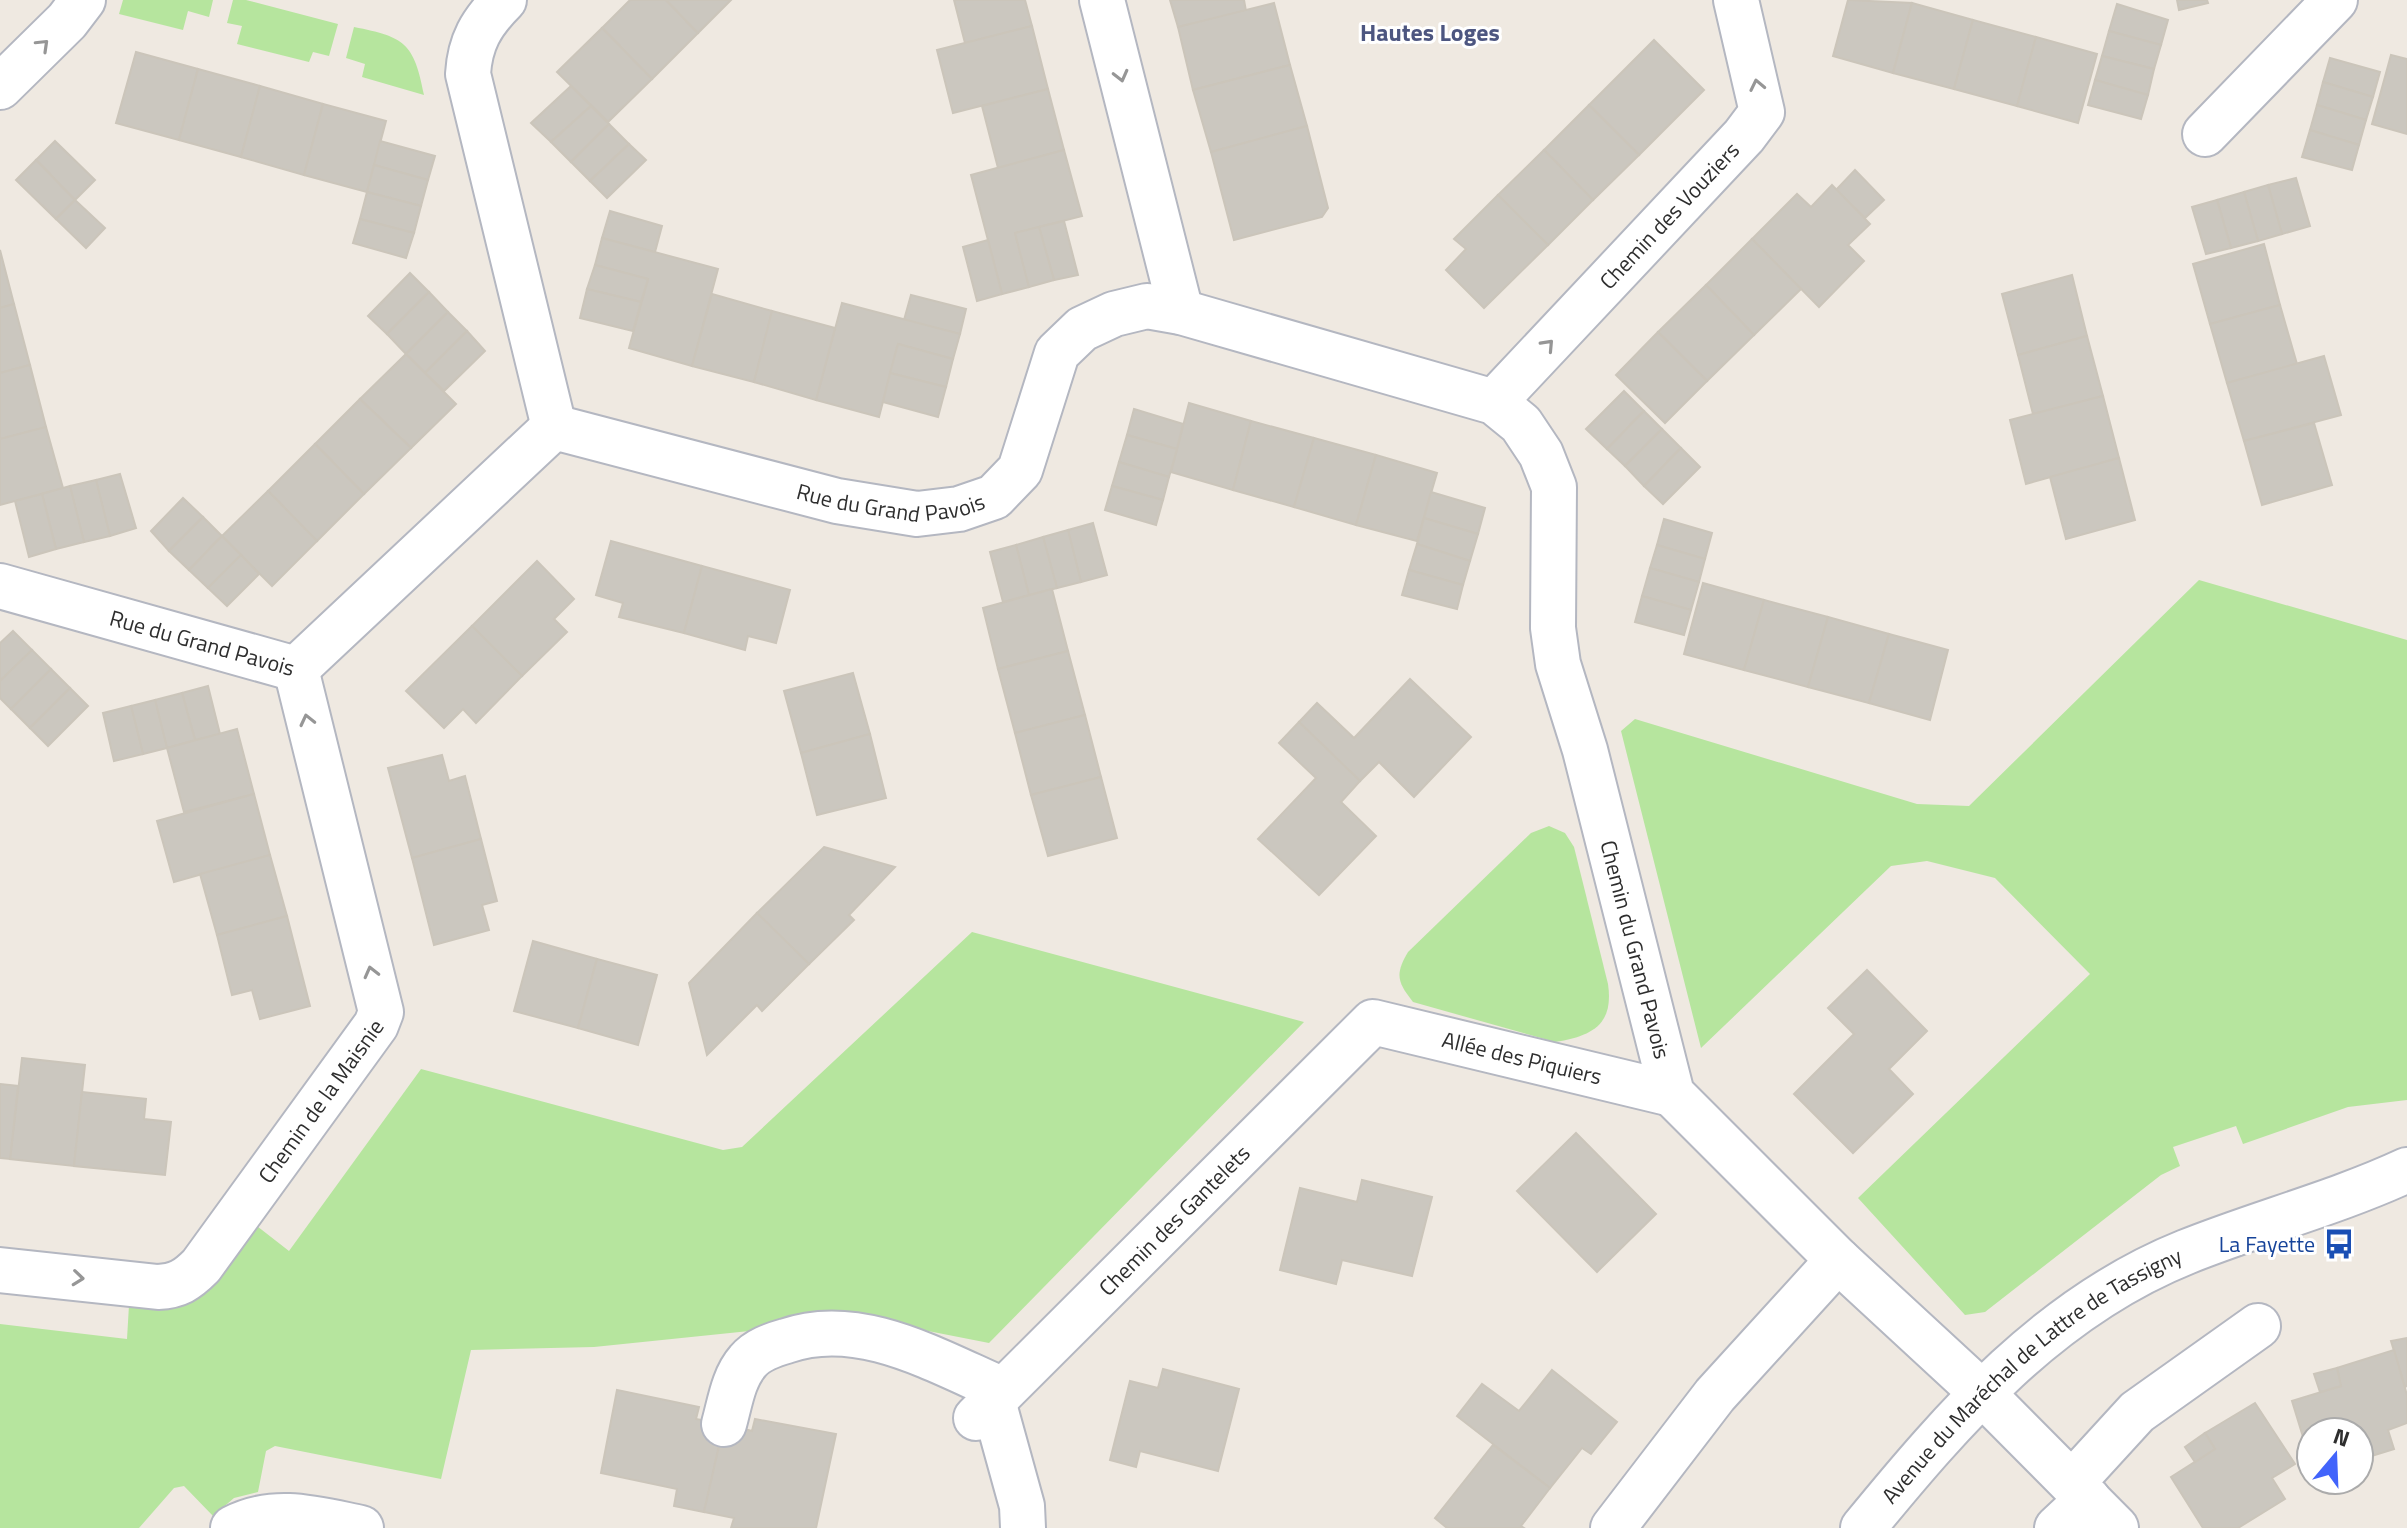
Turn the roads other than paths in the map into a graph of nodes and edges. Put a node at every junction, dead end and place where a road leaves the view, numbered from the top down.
1 (83, 0) edge
2 (504, 0) edge
3 (1102, 0) edge
4 (1736, 0) edge
5 (2335, 0) edge
6 (0, 87) edge
7 (2205, 134) dead end
8 (1181, 312) junction
9 (1494, 402) junction
10 (554, 427) junction
11 (0, 586) edge
12 (296, 669) junction
13 (1373, 1022) joint
14 (1672, 1094) junction
15 (2403, 1173) edge
16 (1838, 1260) junction
17 (0, 1270) edge
18 (2258, 1326) dead end
19 (1982, 1393) junction
20 (991, 1403) junction
21 (724, 1424) dead end
22 (2083, 1510) edge
23 (233, 1528) edge
24 (361, 1528) edge
25 (1023, 1528) edge
26 (1613, 1528) edge
27 (1863, 1528) edge

6 -> 1 street
2 - 10 street
3 -> 8 street
9 -> 4 street, Chemin des Vouziers
5 - 7 street
8 - 9 street, Rue du Grand Pavois
8 - 10 street, Rue du Grand Pavois
9 - 14 street, Chemin du Grand Pavois
10 - 12 street, Rue du Grand Pavois
11 - 12 street, Rue du Grand Pavois
17 -> 12 street, Chemin de la Maisnie
13 - 14 street, Allée des Piquiers
13 - 20 street, Chemin des Gantelets
14 - 16 street
15 - 19 street, Avenue du Maréchal de Lattre de Tassigny
16 - 19 street
16 - 26 street
18 - 22 street
19 - 22 street
19 - 27 street, Avenue du Maréchal de Lattre de Tassigny
20 - 21 street
20 - 25 street
23 - 24 street

